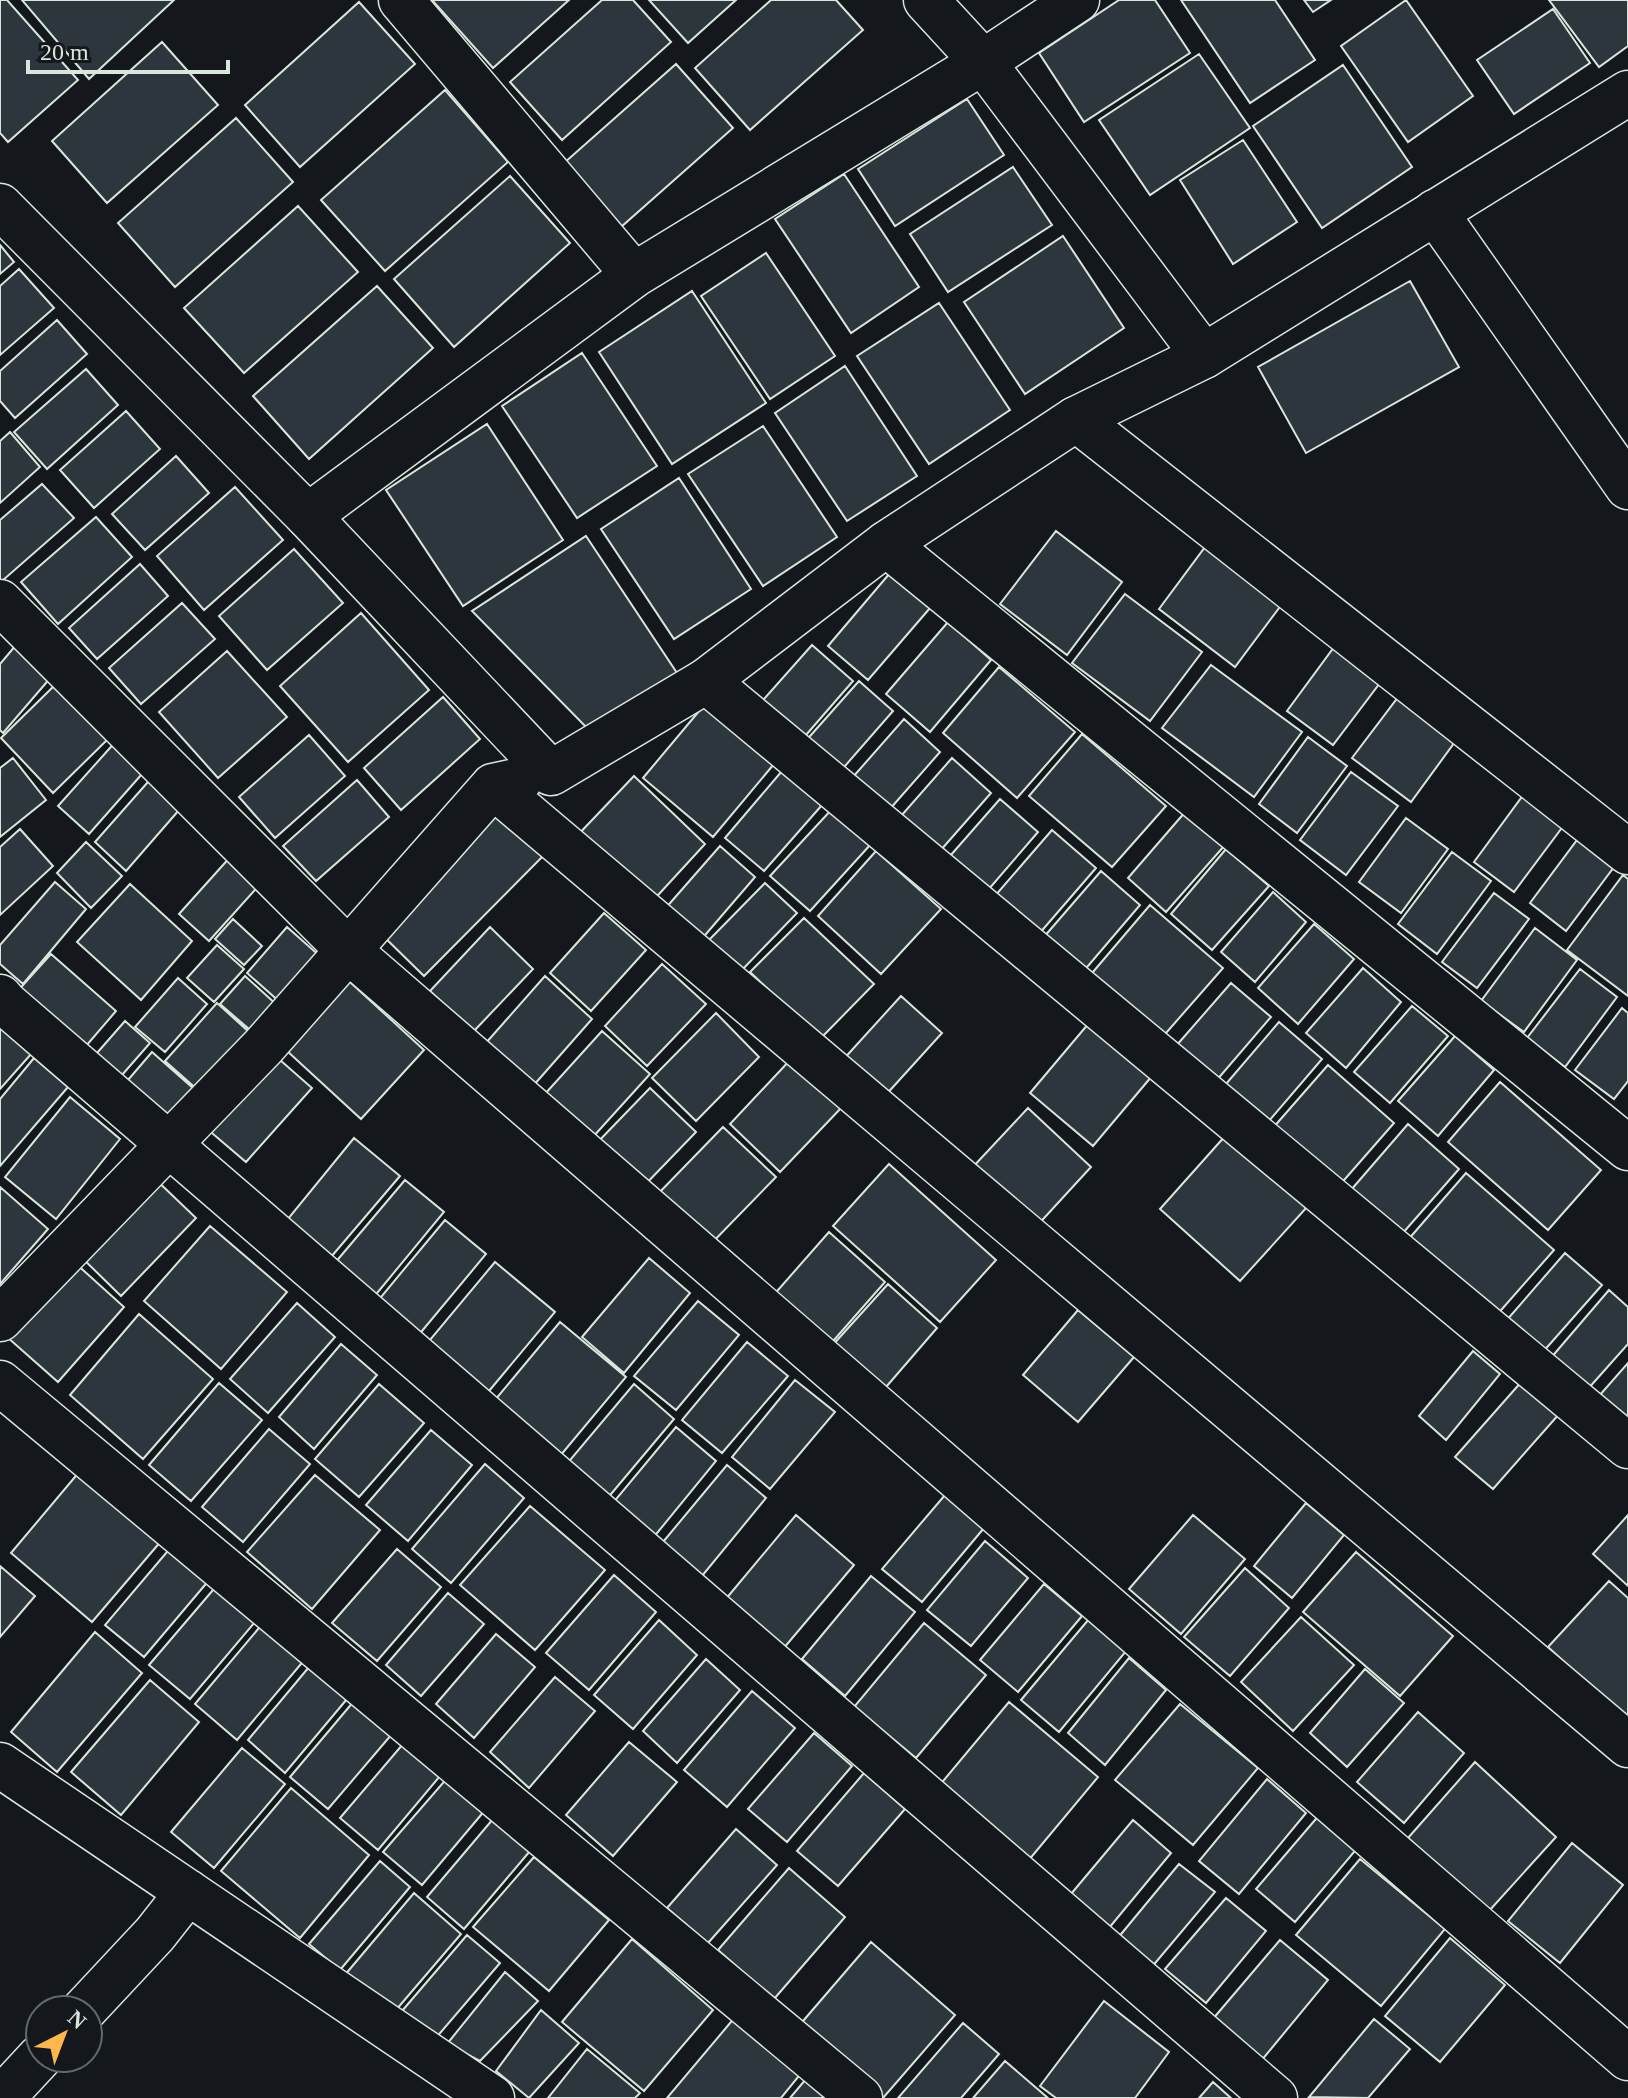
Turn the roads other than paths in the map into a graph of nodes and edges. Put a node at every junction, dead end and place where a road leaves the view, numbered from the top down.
1 (401, 0) edge
2 (926, 0) edge
3 (1077, 0) edge
4 (983, 62) junction
5 (1628, 93) edge
6 (0, 206) edge
7 (1435, 212) junction
8 (634, 275) junction
9 (1204, 356) junction
10 (1076, 419) junction
11 (1628, 487) edge
12 (308, 516) junction
13 (886, 544) junction
14 (0, 602) edge
15 (706, 681) junction
16 (551, 773) junction
17 (493, 786) junction
18 (1628, 852) edge
19 (349, 951) junction
20 (0, 997) edge
21 (169, 1143) junction
22 (1628, 1148) edge
23 (0, 1319) edge
24 (0, 1383) edge
25 (1628, 1446) edge
26 (1628, 1745) edge
27 (5, 1776) edge
28 (188, 1892) junction
29 (99, 1994) edge
30 (1628, 2058) edge
31 (24, 2074) edge
32 (2, 2098) edge
33 (492, 2098) edge
34 (860, 2098) edge
35 (1275, 2098) edge

1 - 8 street
2 - 4 street
3 - 4 street
4 - 8 street
4 - 9 street
5 - 7 street
6 - 12 street
7 - 9 street
7 - 11 street
8 - 12 street
9 - 10 street
10 - 13 street
10 - 18 street
12 - 16 street
13 - 15 street
13 - 22 street
14 - 19 street
15 - 16 street
15 - 25 street
16 - 17 street
17 - 19 street
17 - 26 street
19 - 21 street
19 - 30 street
20 - 21 street
21 - 23 street
21 - 35 street
24 - 34 street
27 - 28 street
28 - 29 street
28 - 33 street
31 - 32 street

